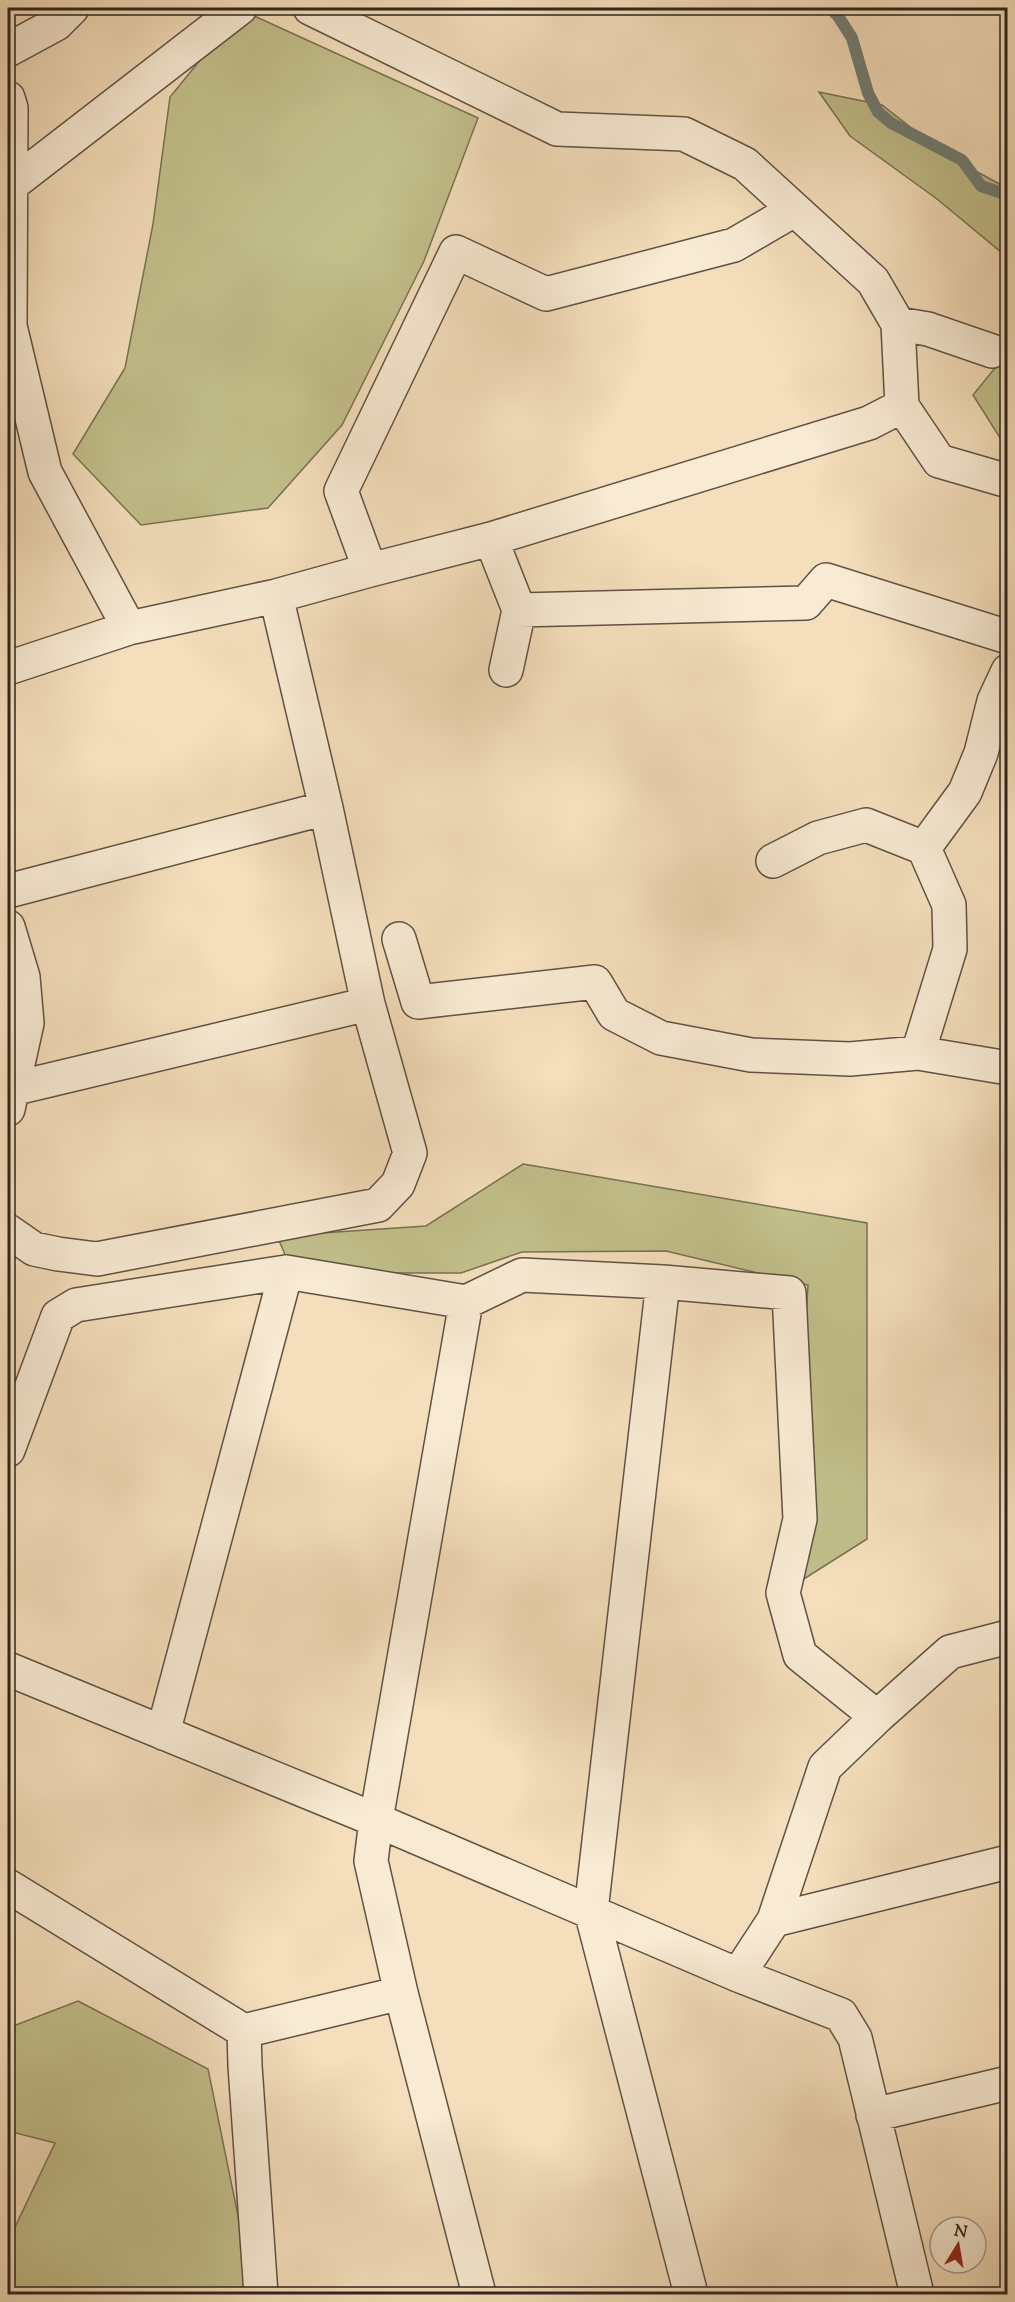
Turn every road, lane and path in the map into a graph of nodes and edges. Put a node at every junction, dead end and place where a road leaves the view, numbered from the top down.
1 (72, 8) edge
2 (240, 8) edge
3 (310, 8) edge
4 (8, 50) edge
5 (8, 98) edge
6 (11, 185) junction
7 (794, 210) junction
8 (898, 324) junction
9 (992, 351) dead end
10 (902, 406) junction
11 (1008, 481) edge
12 (490, 539) junction
13 (370, 570) junction
14 (276, 596) junction
15 (519, 610) junction
16 (129, 628) junction
17 (1008, 637) edge
18 (8, 668) edge
19 (506, 670) dead end
20 (1008, 671) edge
21 (326, 808) junction
22 (924, 848) junction
23 (772, 861) dead end
24 (8, 891) edge
25 (8, 927) edge
26 (399, 939) dead end
27 (368, 1004) junction
28 (918, 1053) junction
29 (1008, 1068) edge
30 (10, 1100) edge
31 (8, 1231) edge
32 (286, 1272) junction
33 (663, 1282) junction
34 (466, 1302) junction
35 (8, 1450) edge
36 (1008, 1637) edge
37 (8, 1669) edge
38 (877, 1717) junction
39 (163, 1733) junction
40 (376, 1820) junction
41 (1008, 1862) edge
42 (8, 1886) edge
43 (591, 1911) junction
44 (774, 1920) junction
45 (738, 1975) junction
46 (401, 1993) junction
47 (244, 2031) junction
48 (1008, 2083) edge
49 (873, 2115) junction
50 (261, 2295) edge
51 (479, 2295) edge
52 (691, 2295) edge
53 (917, 2295) edge

1 - 4 street
2 - 6 street
3 - 7 street
5 - 6 street
6 - 16 street
7 - 8 street
7 - 13 street
8 - 9 street
8 - 10 street
10 - 11 street
10 - 12 street
12 - 13 street
12 - 15 street
13 - 14 street
14 - 16 street
14 - 21 street
15 - 17 street
15 - 19 street
16 - 18 street
20 - 22 street
21 - 24 street
21 - 27 street
22 - 23 street
22 - 28 street
25 - 30 street
26 - 28 street
27 - 30 street
27 - 31 street
28 - 29 street
32 - 34 street
32 - 35 street
32 - 39 street
33 - 34 street
33 - 38 street
33 - 43 street
34 - 40 street
36 - 38 street
37 - 39 street
38 - 44 street
39 - 40 street
40 - 43 street
40 - 46 street
41 - 44 street
42 - 47 street
43 - 45 street
43 - 52 street
44 - 45 street
45 - 49 street
46 - 47 street
46 - 51 street
47 - 50 street
48 - 49 street
49 - 53 street

